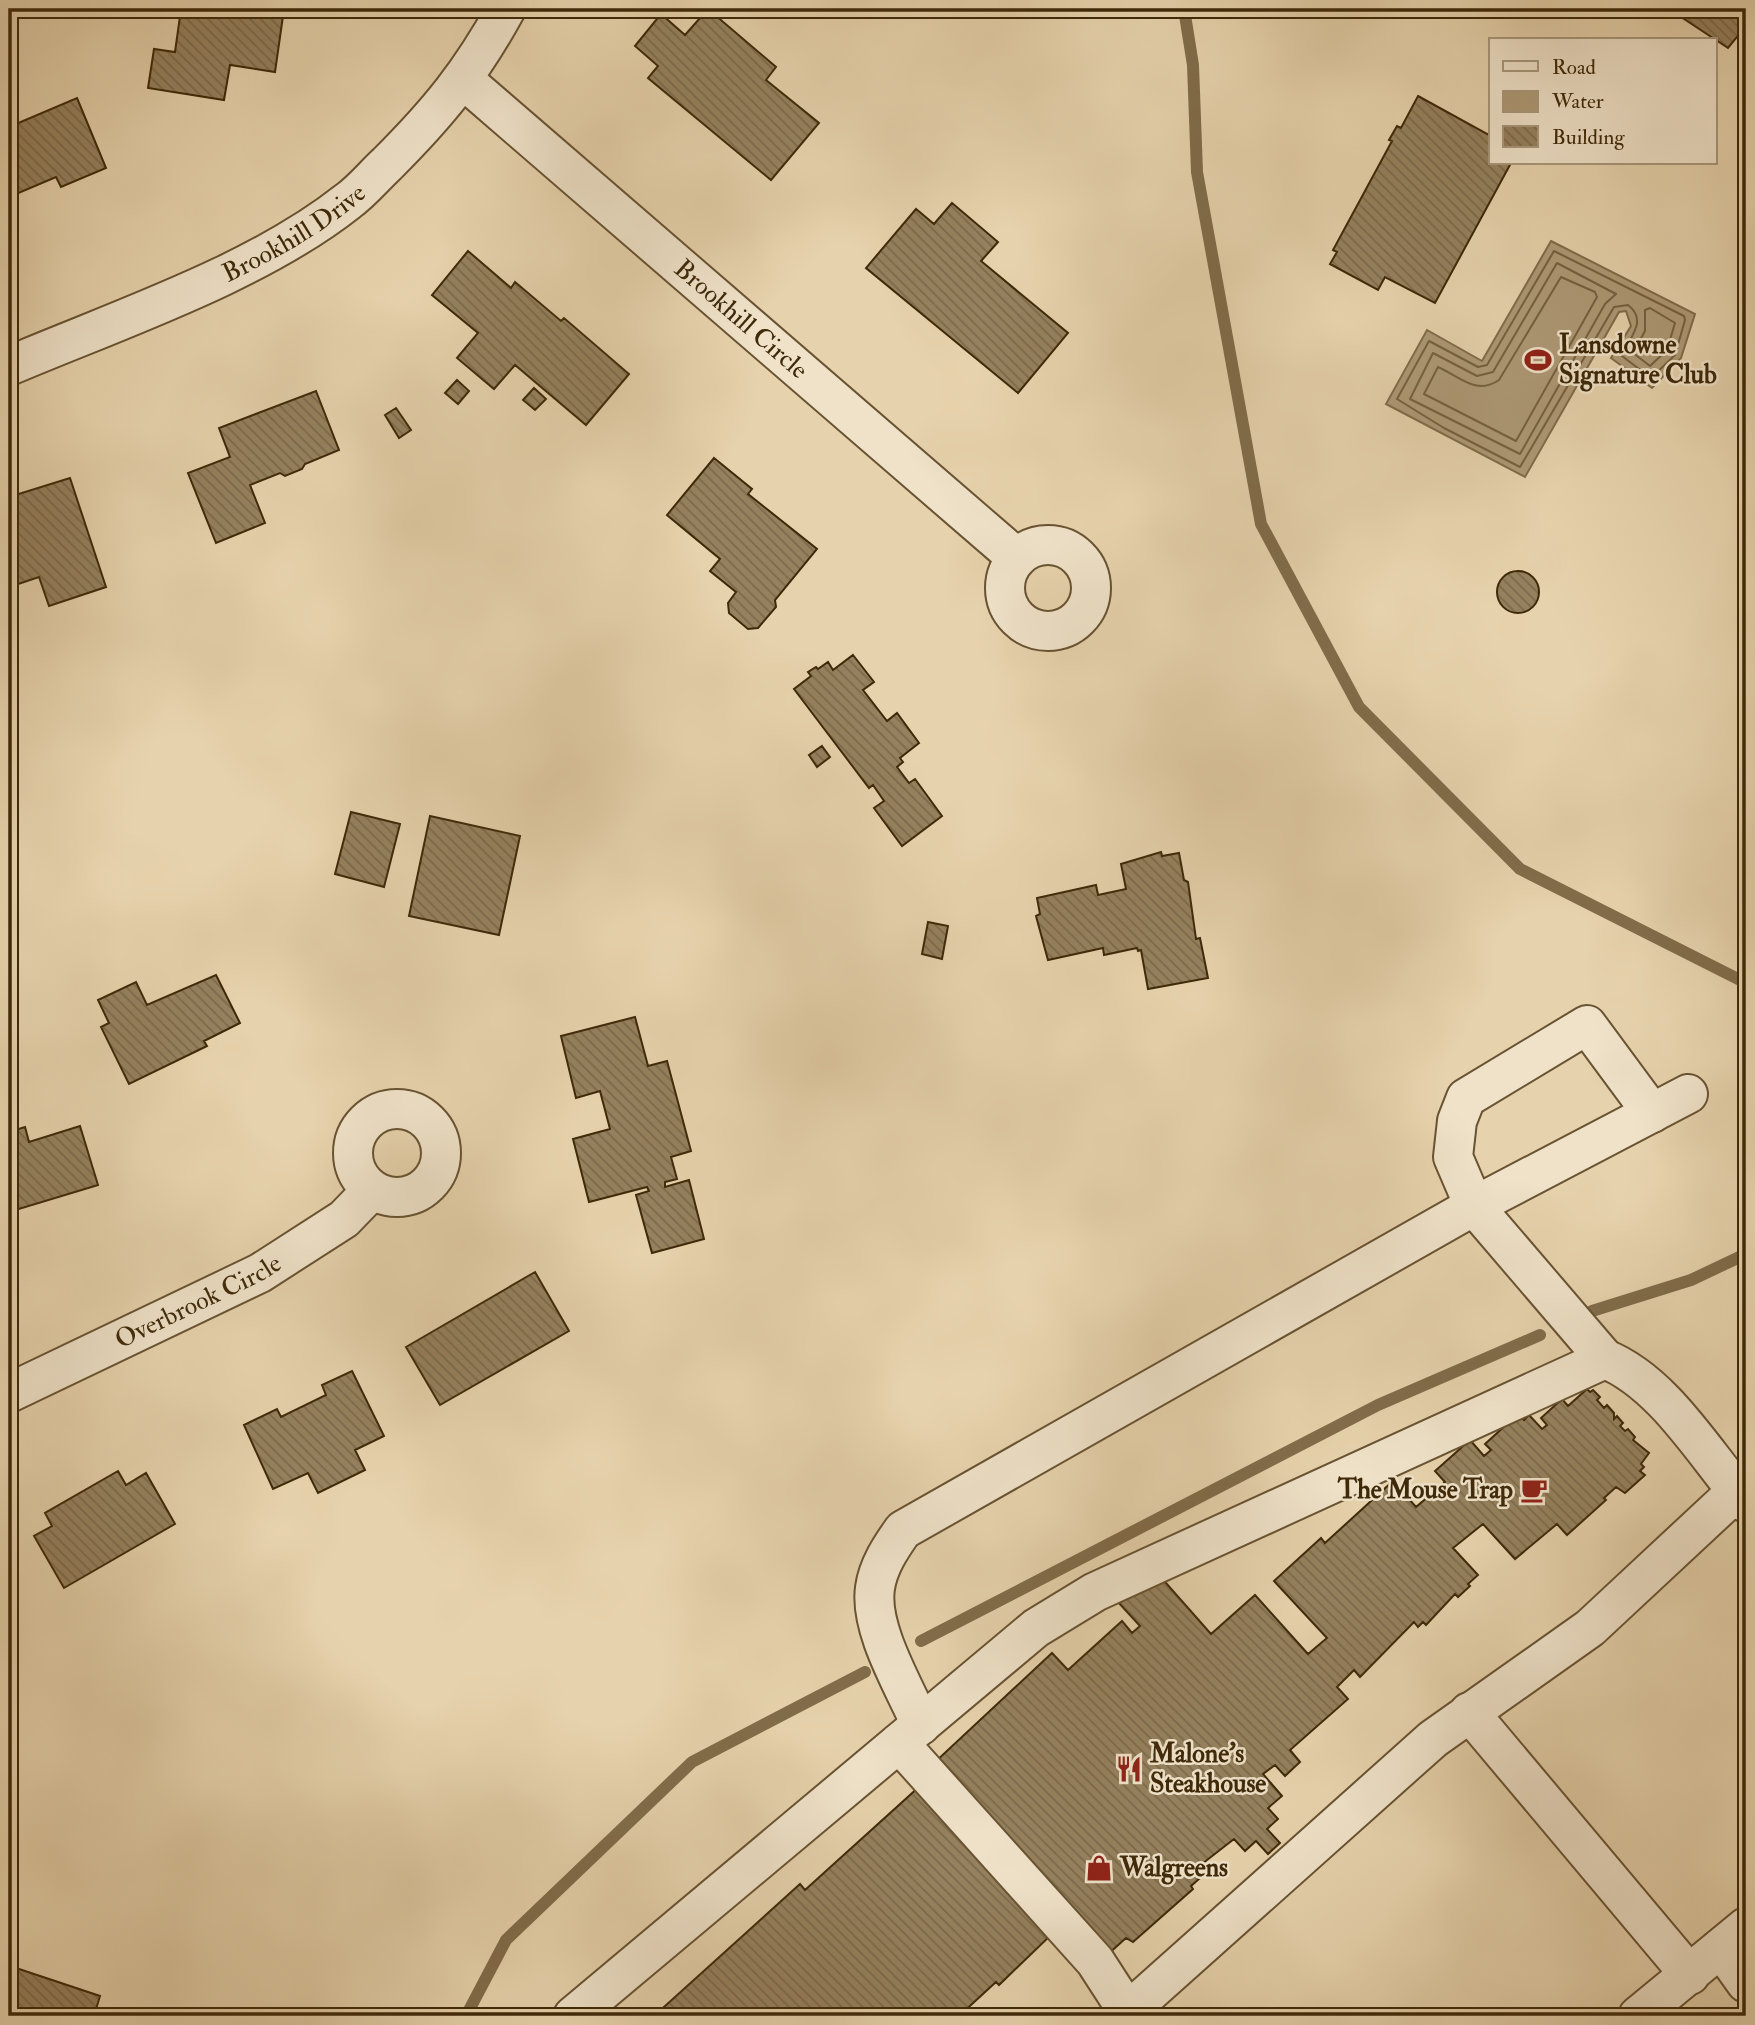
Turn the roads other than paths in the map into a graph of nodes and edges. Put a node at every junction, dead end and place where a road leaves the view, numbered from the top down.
1 (506, 9) edge
2 (464, 80) junction
3 (9, 366) edge
4 (1017, 558) dead end
5 (1688, 1094) dead end
6 (1652, 1113) junction
7 (372, 1190) dead end
8 (1474, 1206) junction
9 (1605, 1359) junction
10 (9, 1393) edge
11 (1742, 1497) edge
12 (1469, 1712) junction
13 (910, 1734) junction
14 (1734, 1938) edge
15 (1690, 1975) junction
16 (1746, 1983) edge
17 (1126, 2014) edge
18 (573, 2016) edge
19 (1637, 2016) edge

1 - 2 street, Brookhill Drive
2 - 3 street, Brookhill Drive
2 - 4 street, Brookhill Circle
5 - 6 street
6 - 8 street
6 - 8 street
7 - 10 street, Overbrook Circle
8 - 9 street
8 - 13 street
9 - 11 street
9 - 13 street
11 - 12 street
12 - 15 street
12 - 17 street
13 - 17 street
13 - 18 street
14 - 15 street
14 - 16 street
15 - 19 street

